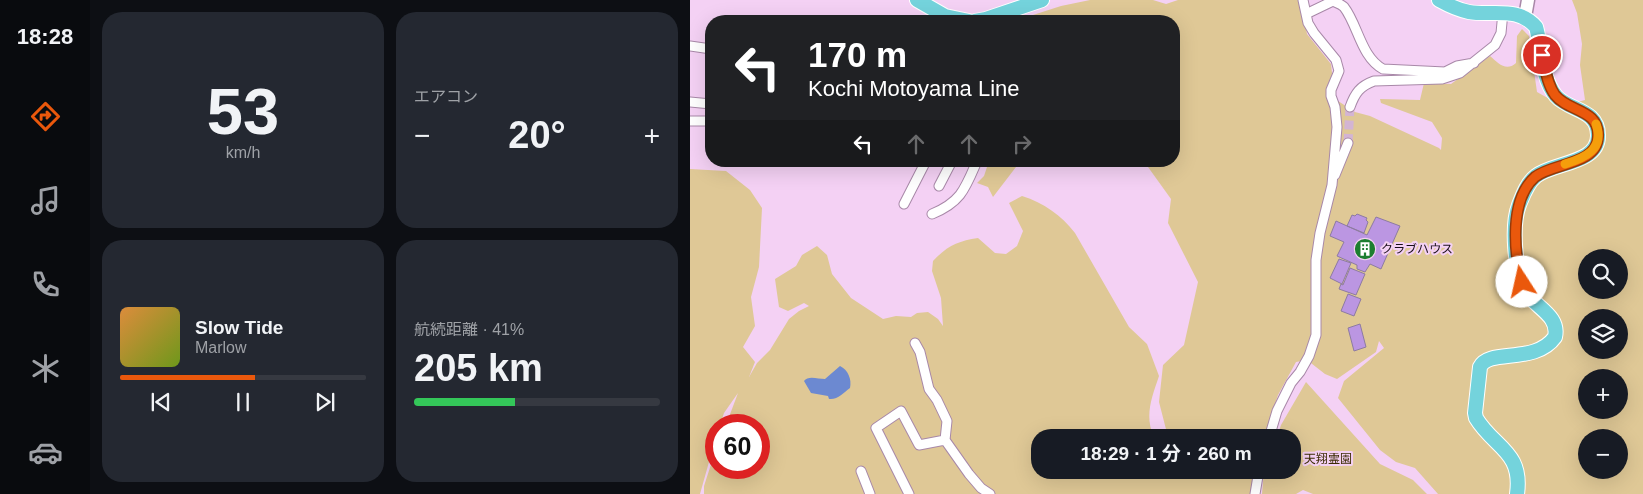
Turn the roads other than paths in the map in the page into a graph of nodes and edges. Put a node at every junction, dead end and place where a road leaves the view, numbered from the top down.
1 (917, 0) edge
2 (1042, 0) edge
3 (1303, 0) edge
4 (1439, 0) edge
5 (1528, 0) edge
6 (1503, 12) junction
7 (1306, 14) junction
8 (943, 15) edge
9 (998, 15) edge
10 (1525, 17) junction
11 (690, 46) edge
12 (705, 48) edge
13 (1474, 63) junction
14 (690, 102) edge
15 (705, 103) edge
16 (1350, 107) tunnel mouth
17 (690, 121) edge
18 (705, 121) edge
19 (1348, 143) tunnel mouth
20 (923, 167) edge
21 (949, 167) edge
22 (974, 167) edge
23 (1332, 185) junction
24 (939, 186) dead end
25 (904, 204) dead end
26 (932, 214) dead end
27 (915, 344) dead end
28 (1272, 429) edge
29 (946, 440) junction
30 (862, 471) dead end
31 (1258, 479) edge
32 (870, 494) edge
33 (909, 494) edge
34 (990, 494) edge
35 (1255, 494) edge
36 (1517, 494) edge

1 - 8 main road
2 - 9 main road
3 - 7 street
4 - 6 main road
5 - 10 main road
6 - 10 main road
6 - 13 street
7 - 13 street
7 - 23 street
10 - 36 main road
11 - 12 street
13 - 16 street
14 - 15 street
17 - 18 street
19 - 23 street
20 - 25 street
21 - 24 street
22 - 26 street
23 - 28 street
27 - 29 street
29 - 33 street
29 - 34 street
30 - 32 street
31 - 35 street

